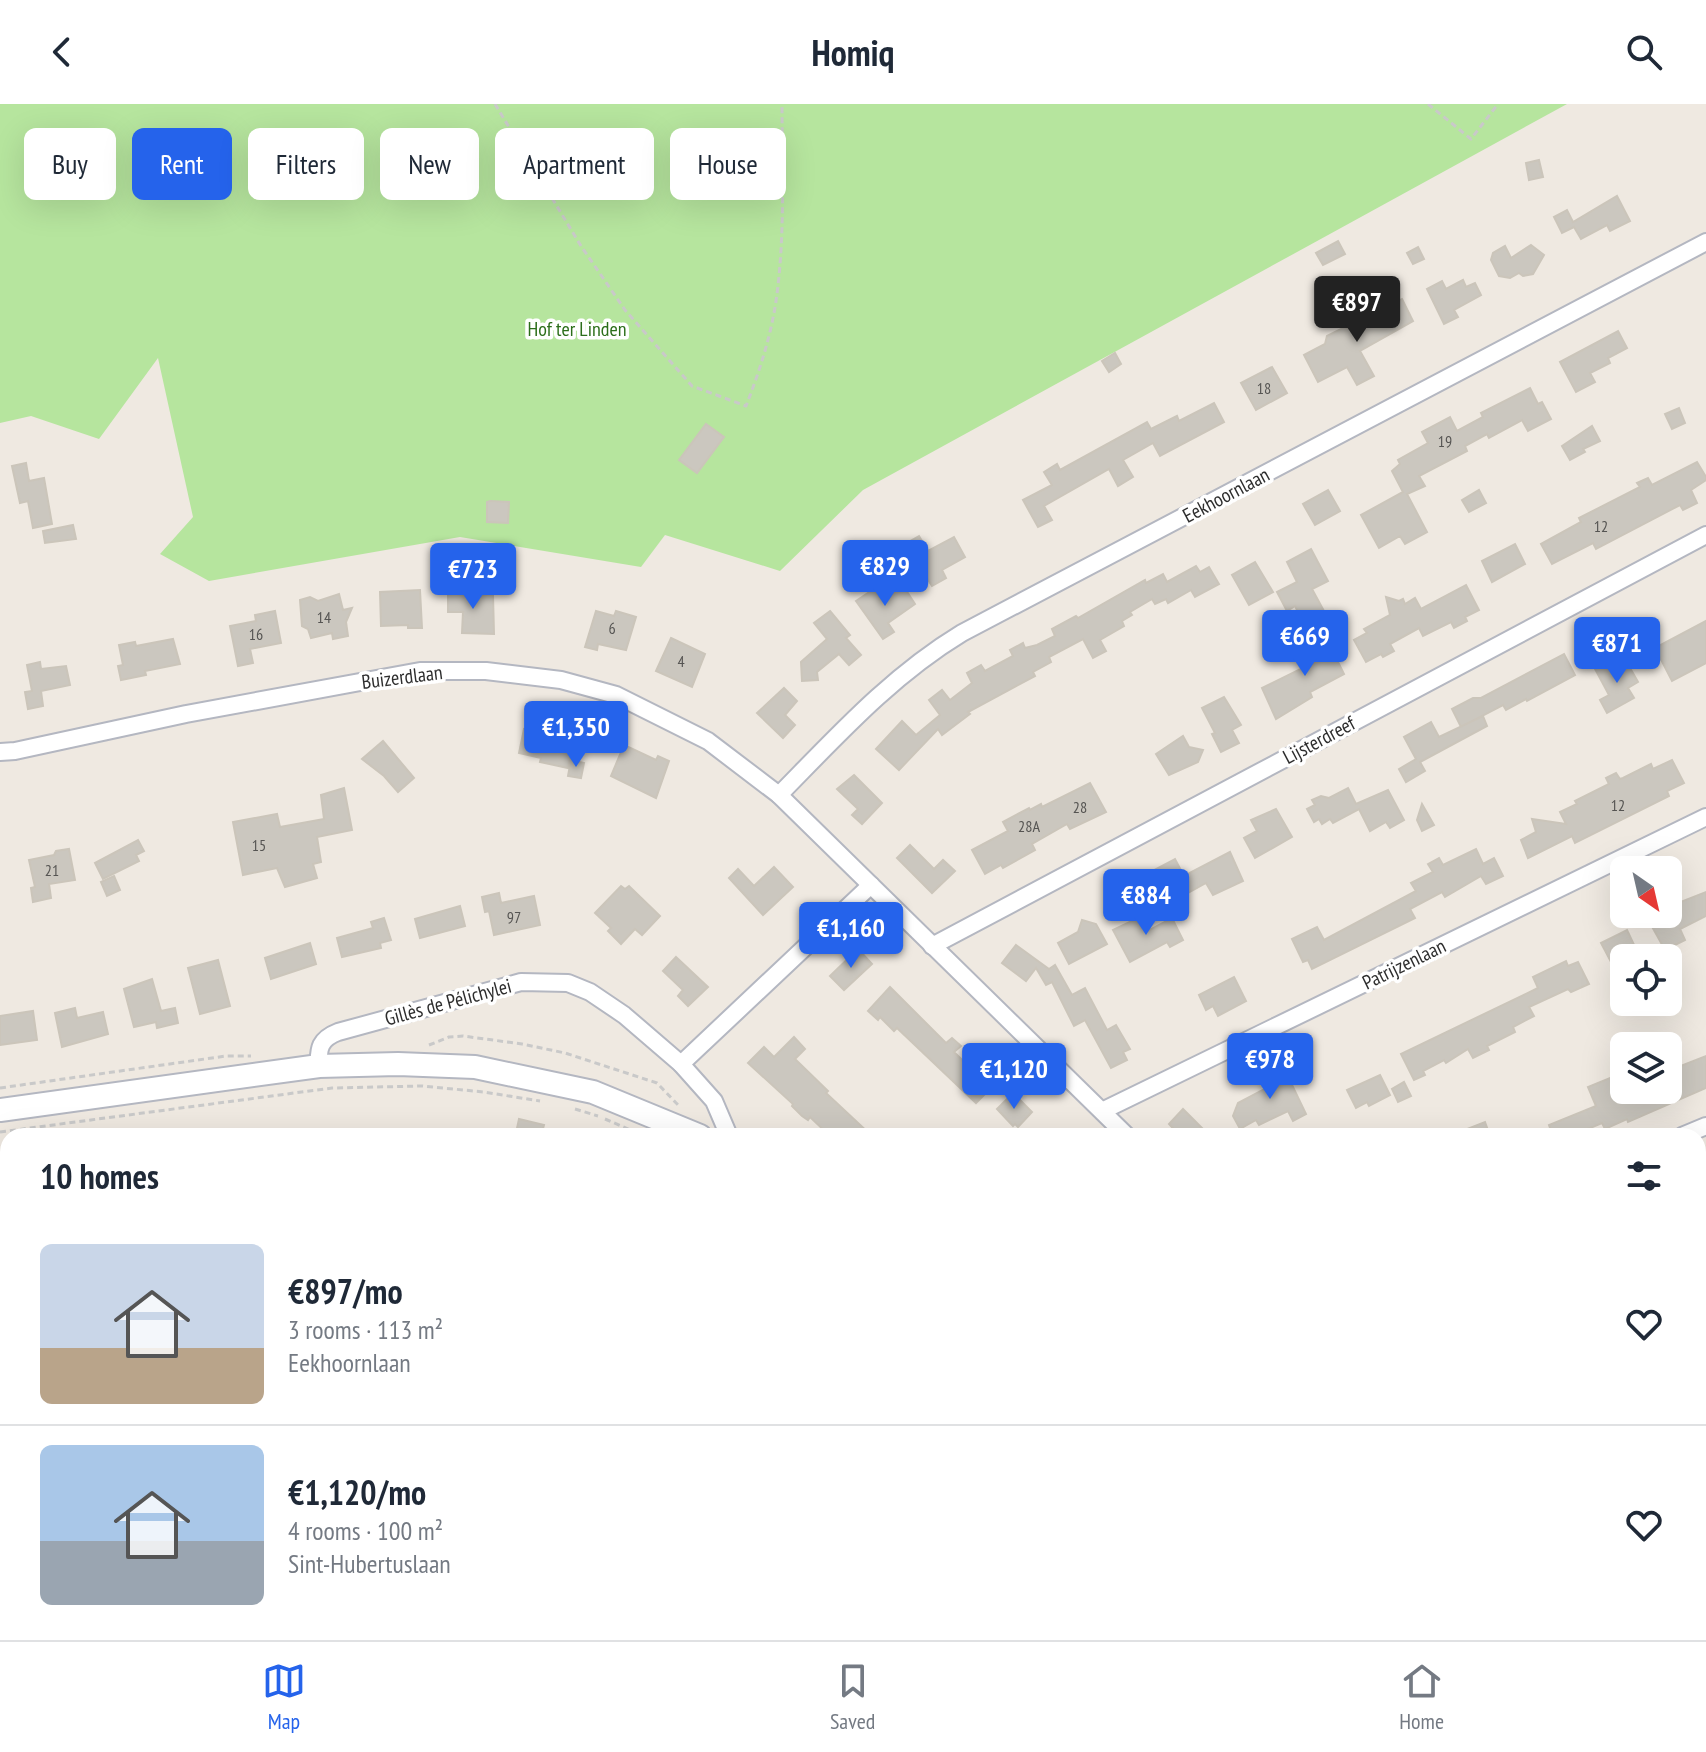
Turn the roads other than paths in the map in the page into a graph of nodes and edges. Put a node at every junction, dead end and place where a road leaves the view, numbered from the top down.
1 (1706, 242) edge
2 (1706, 535) edge
3 (0, 752) edge
4 (779, 795) junction
5 (1706, 817) edge
6 (871, 885) junction
7 (932, 946) junction
8 (681, 1064) junction
9 (319, 1066) junction
10 (0, 1110) edge
11 (1102, 1111) junction
12 (681, 1128) edge
13 (726, 1128) edge
14 (1119, 1128) edge

1 - 4 street, Eekhoornlaan
2 - 7 street, Lijsterdreef
3 - 4 street, Buizerdlaan
4 - 6 street, Buizerdlaan
5 - 11 street, Patrijzenlaan
6 - 7 street, Buizerdlaan
6 - 8 street
7 - 11 street, Buizerdlaan
8 - 9 street, Gillès de Pélichylei
8 - 13 street, Gillès de Pélichylei
9 - 10 main road
9 - 12 main road
11 - 14 street, Buizerdlaan

